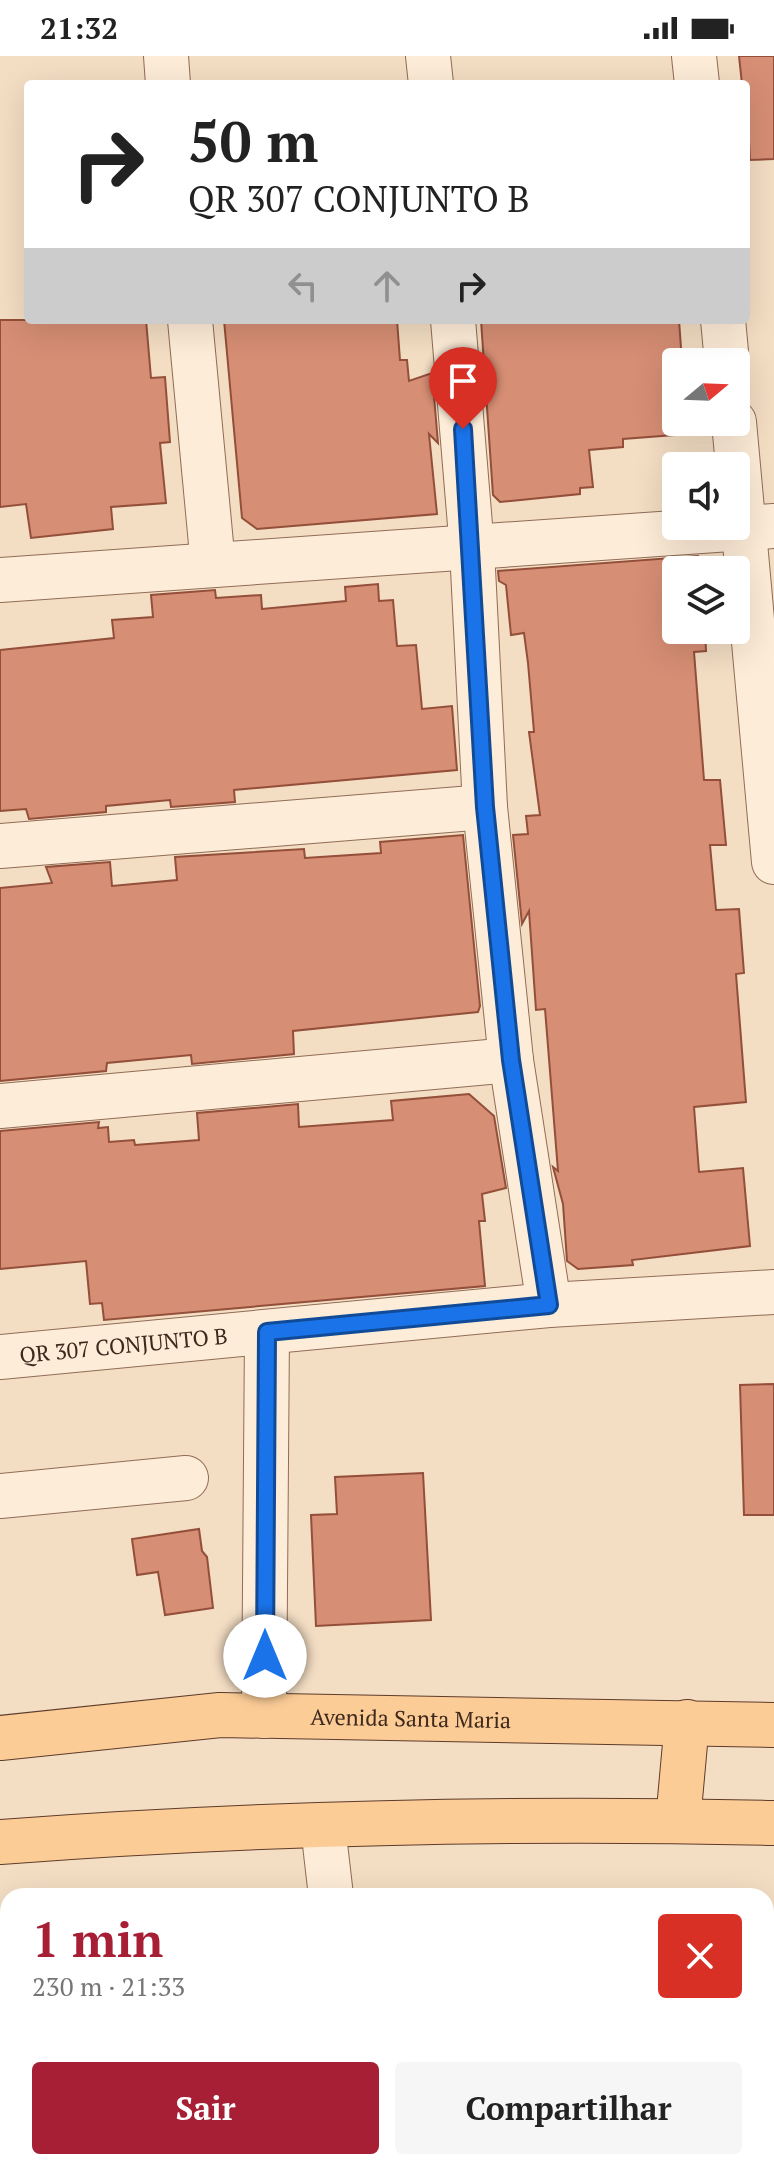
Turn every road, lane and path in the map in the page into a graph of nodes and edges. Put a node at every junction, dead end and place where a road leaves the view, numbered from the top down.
1 (166, 56) edge
2 (428, 56) edge
3 (694, 56) edge
4 (168, 80) edge
5 (431, 80) edge
6 (697, 80) edge
7 (190, 324) edge
8 (453, 324) edge
9 (723, 324) edge
10 (726, 348) edge
11 (737, 436) edge
12 (760, 527) edge
13 (472, 549) junction
14 (213, 565) junction
15 (0, 580) edge
16 (485, 807) junction
17 (0, 846) edge
18 (774, 862) edge
19 (511, 1060) junction
20 (0, 1106) edge
21 (774, 1292) edge
22 (549, 1305) junction
23 (267, 1332) junction
24 (0, 1357) edge
25 (186, 1478) dead end
26 (0, 1496) edge
27 (264, 1716) junction
28 (687, 1722) junction
29 (774, 1725) edge
30 (0, 1738) edge
31 (678, 1821) junction
32 (774, 1823) edge
33 (323, 1827) junction
34 (0, 1842) edge
35 (330, 1888) edge

1 - 4 street
2 - 5 street
3 - 6 street
7 - 14 street
8 - 13 street
9 - 10 street
11 - 12 street
12 - 13 street
12 - 18 street
13 - 14 street
13 - 16 street
14 - 15 street
16 - 17 street
16 - 19 street
19 - 20 street
19 - 22 street
21 - 22 street, QR 307 CONJUNTO B
22 - 23 street, QR 307 CONJUNTO B
23 - 24 street, QR 307 CONJUNTO B
23 - 27 street
25 - 26 street
27 - 28 main road, Avenida Santa Maria
27 - 30 main road, Avenida Santa Maria
28 - 29 main road, Avenida Santa Maria
28 - 31 main road
31 - 32 main road
31 - 33 main road
33 - 34 main road
33 - 35 street

